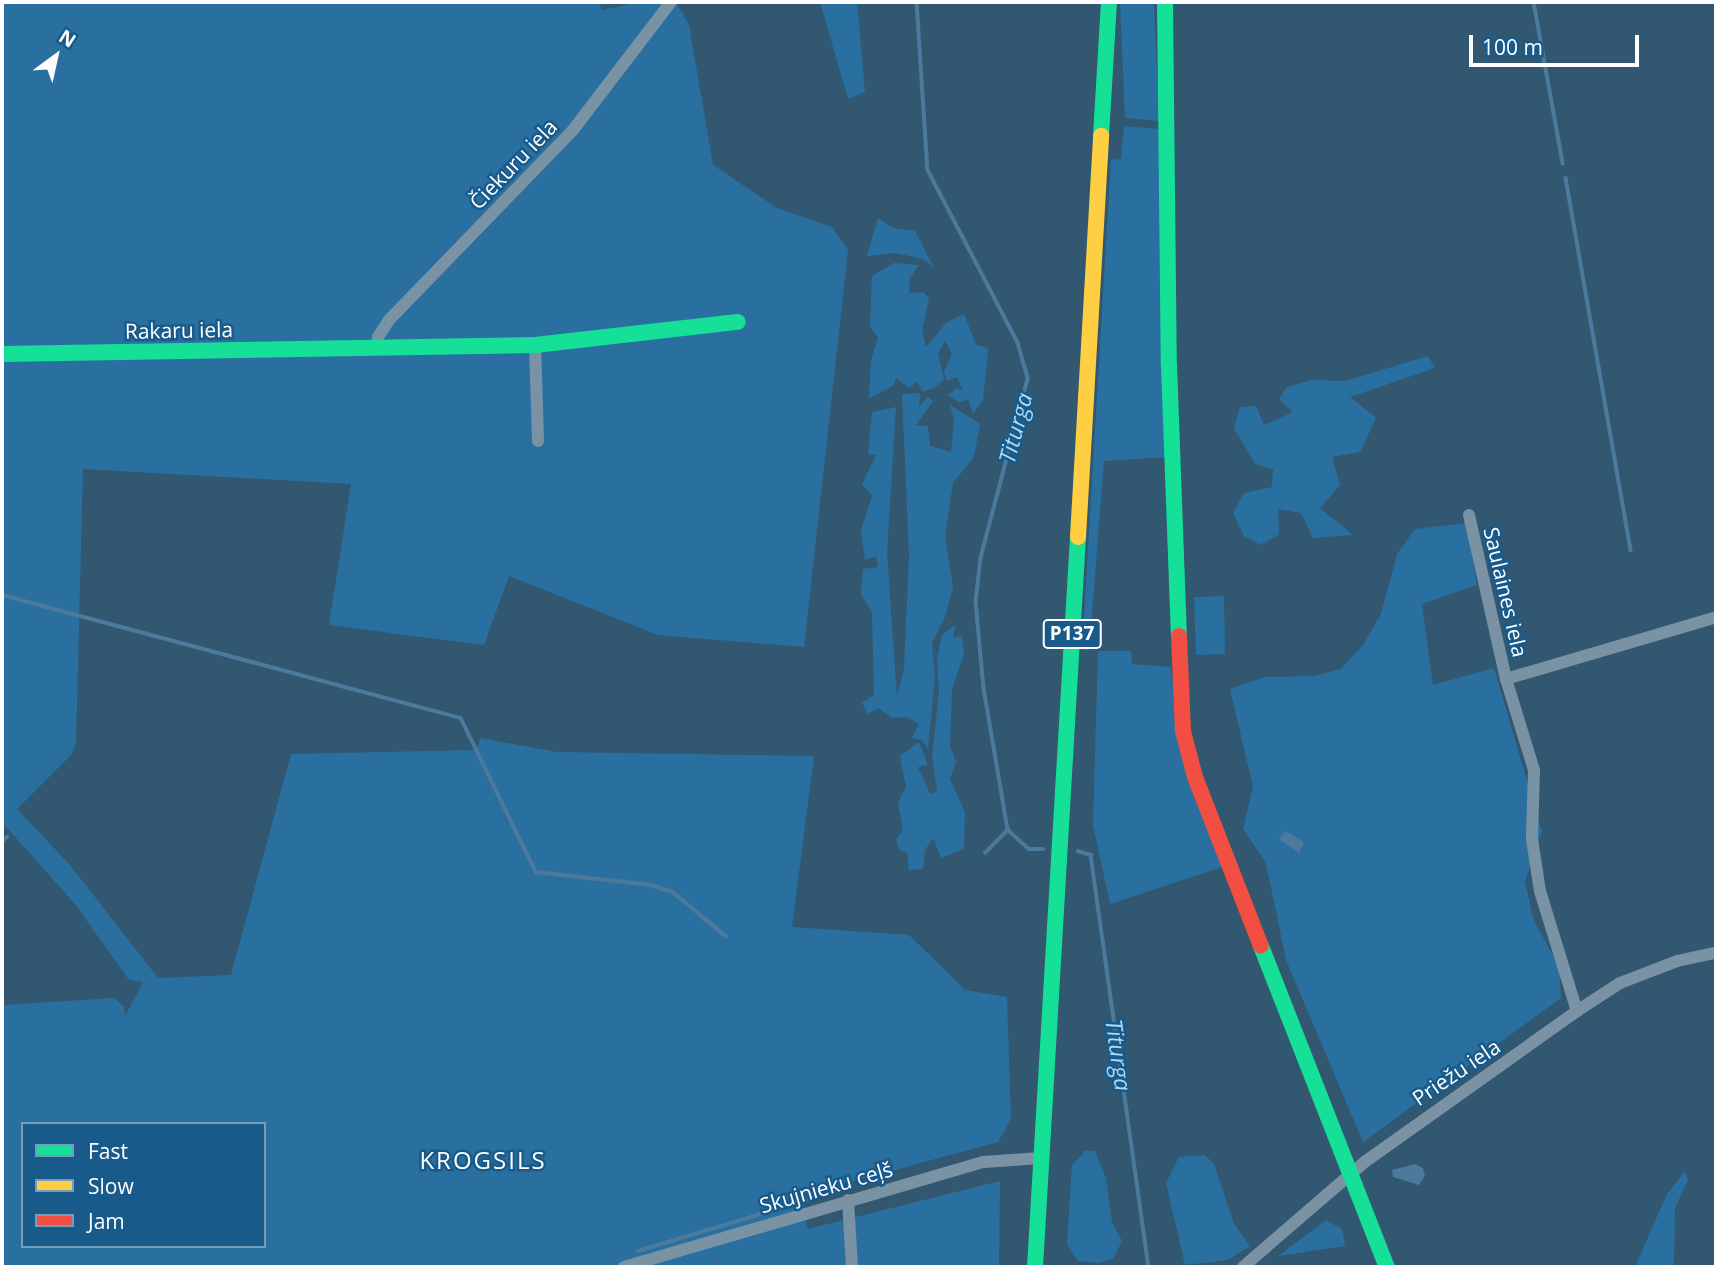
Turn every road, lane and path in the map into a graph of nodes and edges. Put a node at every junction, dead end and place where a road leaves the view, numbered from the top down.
1 (671, 2) edge
2 (1109, 2) edge
3 (1165, 2) edge
4 (738, 322) dead end
5 (535, 345) junction
6 (378, 346) junction
7 (2, 354) edge
8 (538, 441) dead end
9 (1469, 515) dead end
10 (1716, 617) edge
11 (1506, 679) junction
12 (1716, 953) edge
13 (1577, 1011) junction
14 (1041, 1158) junction
15 (1351, 1174) junction
16 (848, 1200) junction
17 (624, 1267) edge
18 (852, 1267) edge
19 (1035, 1267) edge
20 (1243, 1267) edge
21 (1387, 1267) edge

1 - 6 street, Čiekuru iela
2 - 14 street, P137
3 - 15 street
4 - 5 street, Rakaru iela
5 - 6 street, Rakaru iela
5 - 8 street
6 - 7 street, Rakaru iela
9 - 11 street, Saulaines iela
10 - 11 street
11 - 13 street, Saulaines iela
12 - 13 street, Priežu iela
13 - 15 street, Priežu iela
14 - 16 street, Skujnieku ceļš
14 - 19 street, P137
15 - 20 street, Priežu iela
15 - 21 street
16 - 17 street, Skujnieku ceļš
16 - 18 street

